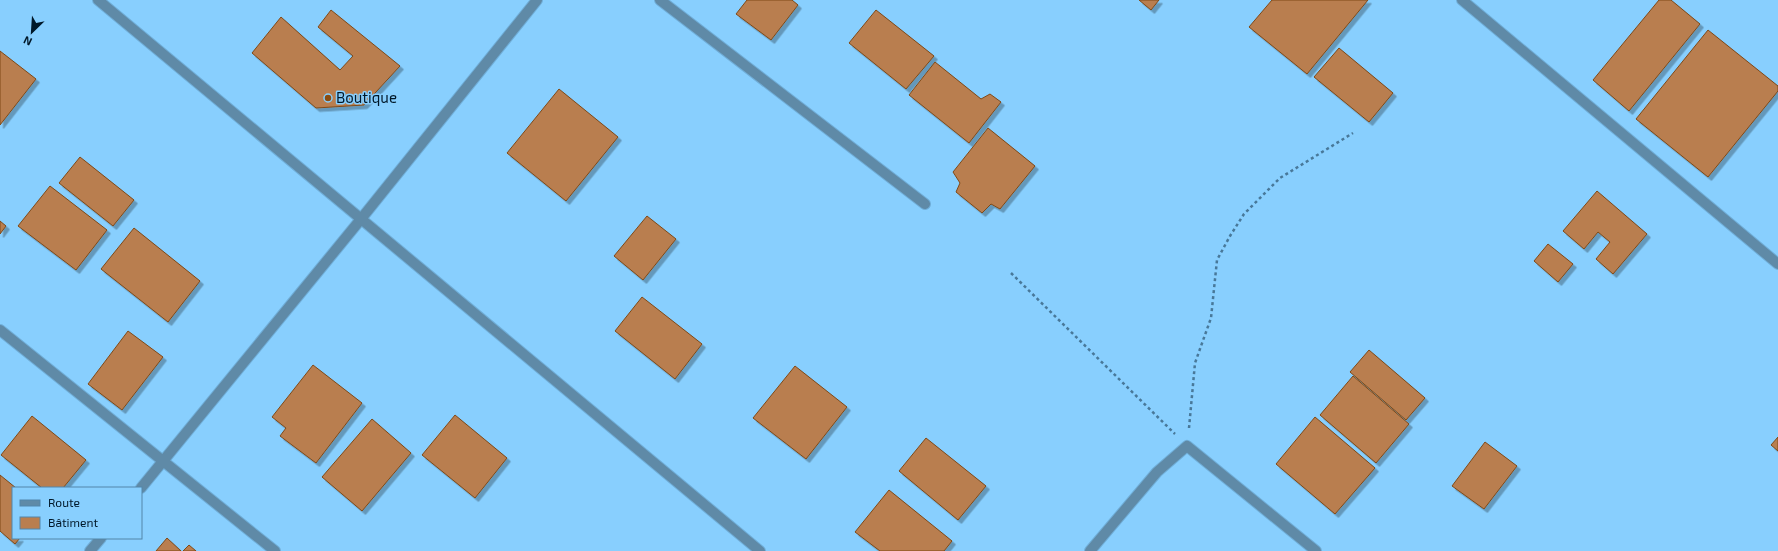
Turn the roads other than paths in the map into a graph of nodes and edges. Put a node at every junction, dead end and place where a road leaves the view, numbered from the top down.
1 (98, 0) edge
2 (537, 0) edge
3 (660, 0) edge
4 (1462, 0) edge
5 (925, 204) dead end
6 (361, 219) junction
7 (1778, 264) edge
8 (0, 330) edge
9 (163, 461) junction
10 (142, 487) edge
11 (100, 539) edge
12 (90, 551) edge
13 (275, 551) edge
14 (760, 551) edge
15 (1090, 551) edge
16 (1316, 551) edge

1 - 6 street
2 - 6 street
3 - 5 street
4 - 7 street
6 - 9 street
6 - 14 street
8 - 9 street
9 - 10 street
9 - 13 street
11 - 12 street
15 - 16 street

